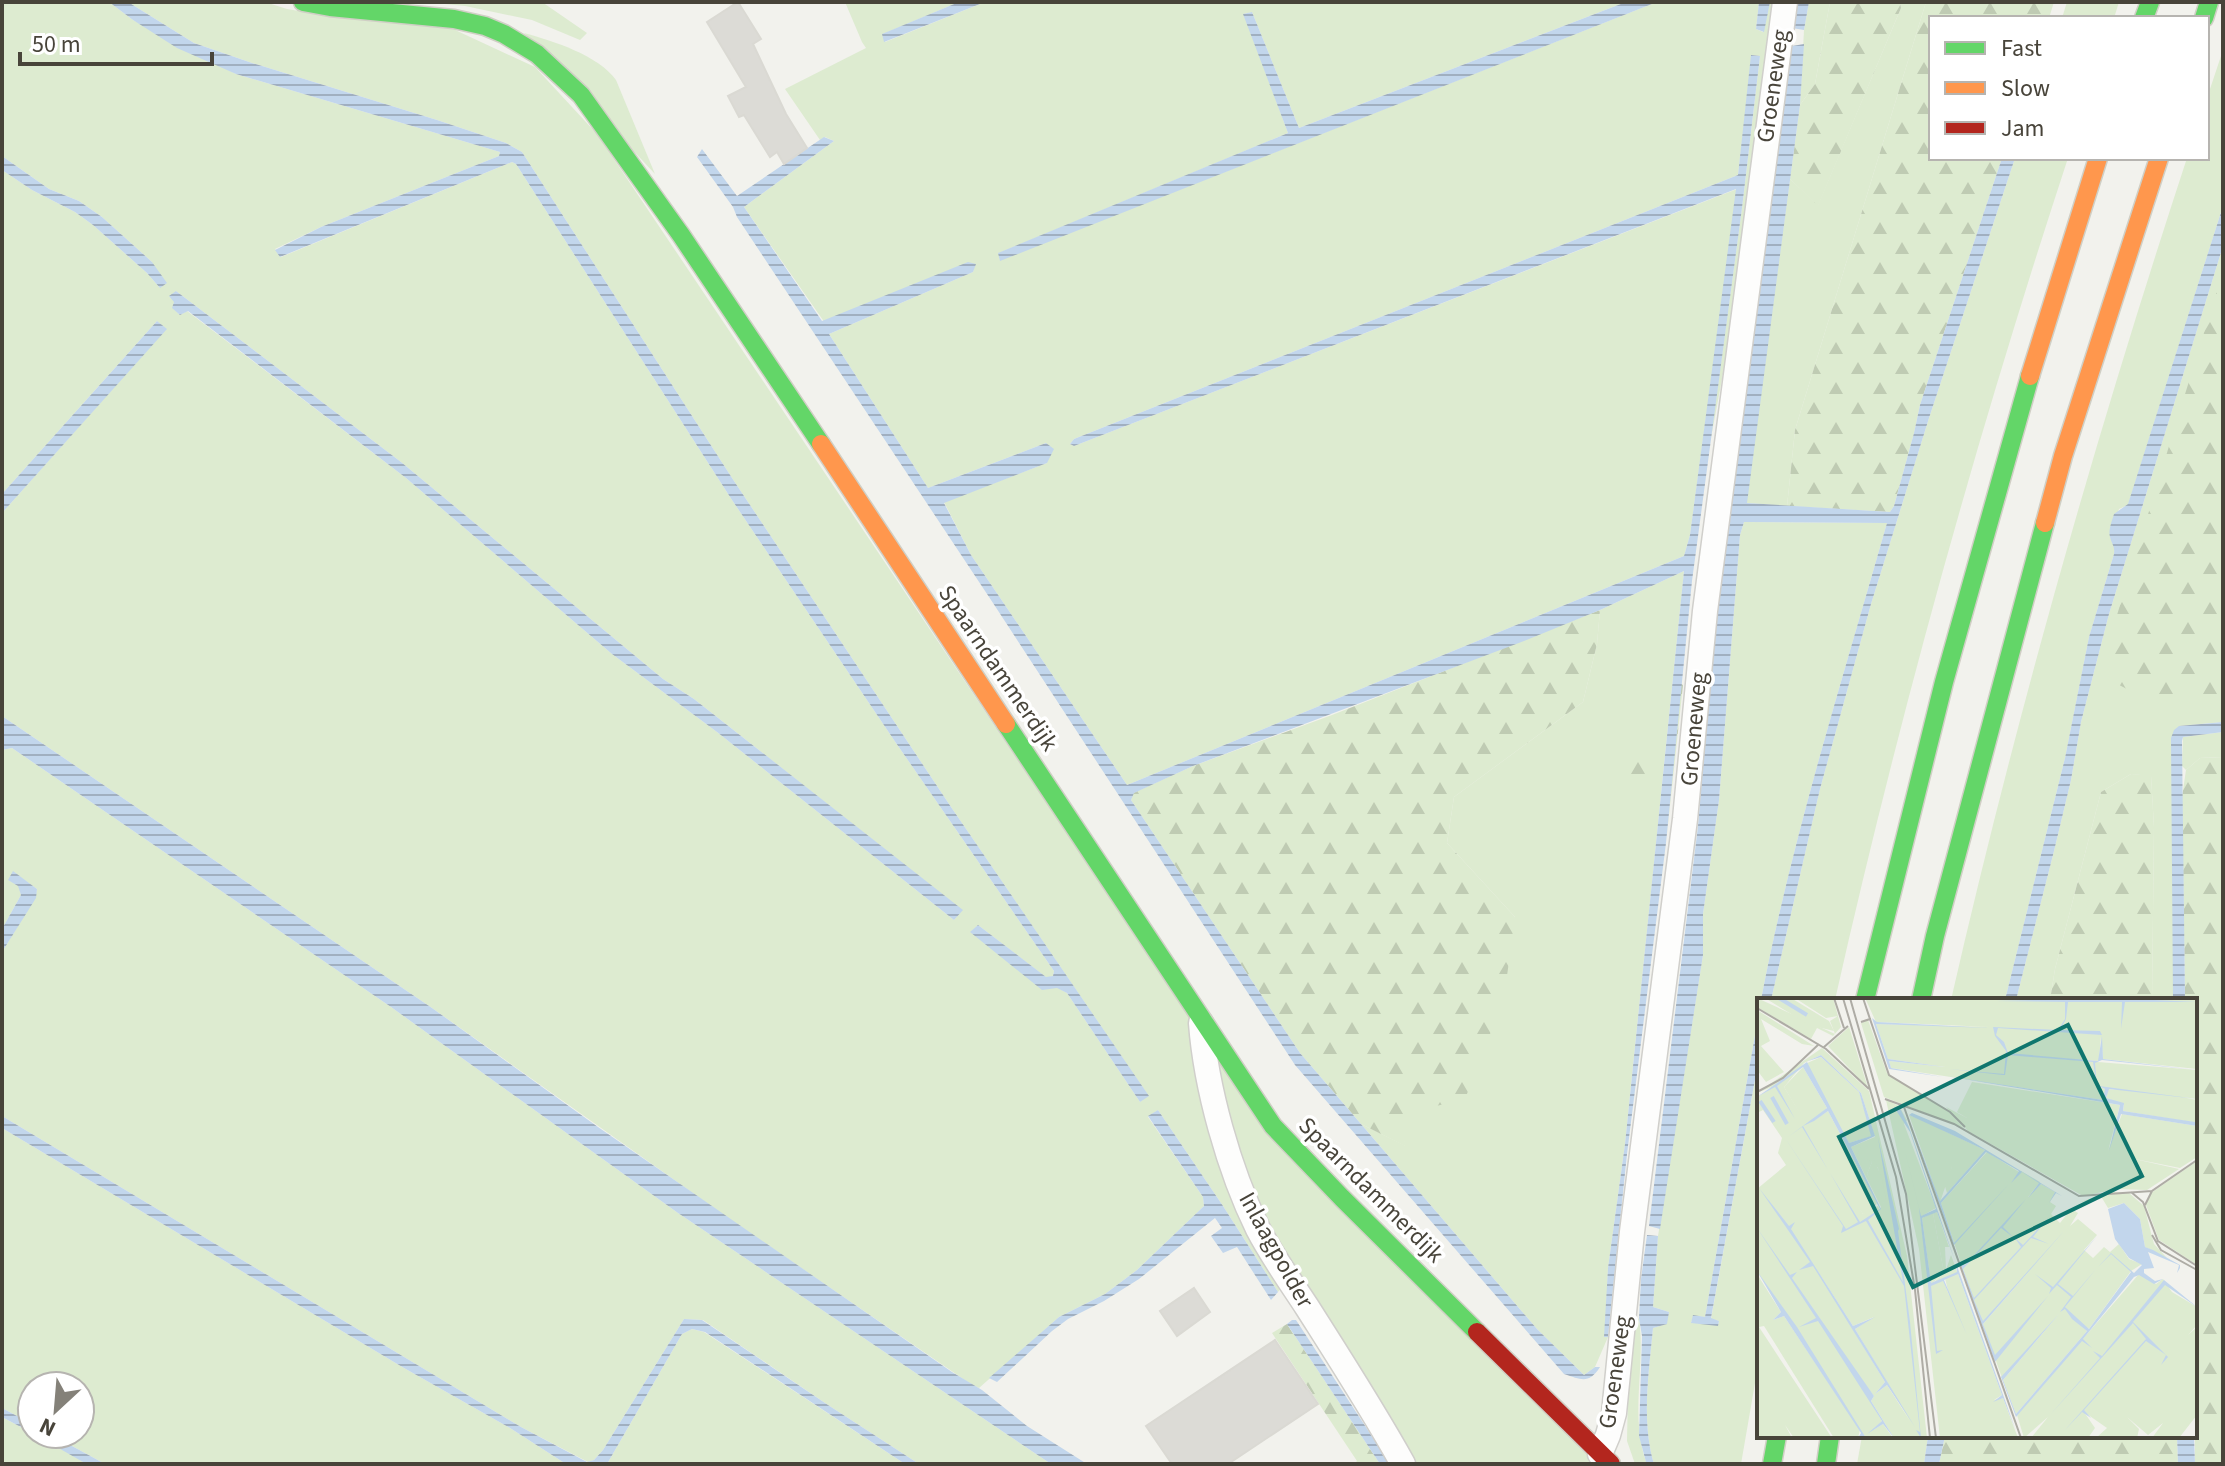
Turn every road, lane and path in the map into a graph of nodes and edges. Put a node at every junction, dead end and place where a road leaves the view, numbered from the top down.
1 (303, 2) edge
2 (1785, 2) edge
3 (2097, 160) edge
4 (2158, 160) edge
5 (1865, 998) edge
6 (1921, 998) edge
7 (1200, 1016) junction
8 (1777, 1438) edge
9 (1830, 1438) edge
10 (1605, 1459) edge
11 (1403, 1464) edge
12 (1772, 1464) edge
13 (1826, 1464) edge

1 - 7 main road, Spaarndammerdijk
2 - 10 street, Groeneweg
3 - 5 main road
4 - 6 main road
7 - 10 main road, Spaarndammerdijk
7 - 11 street, Inlaagpolder
8 - 12 main road
9 - 13 main road

